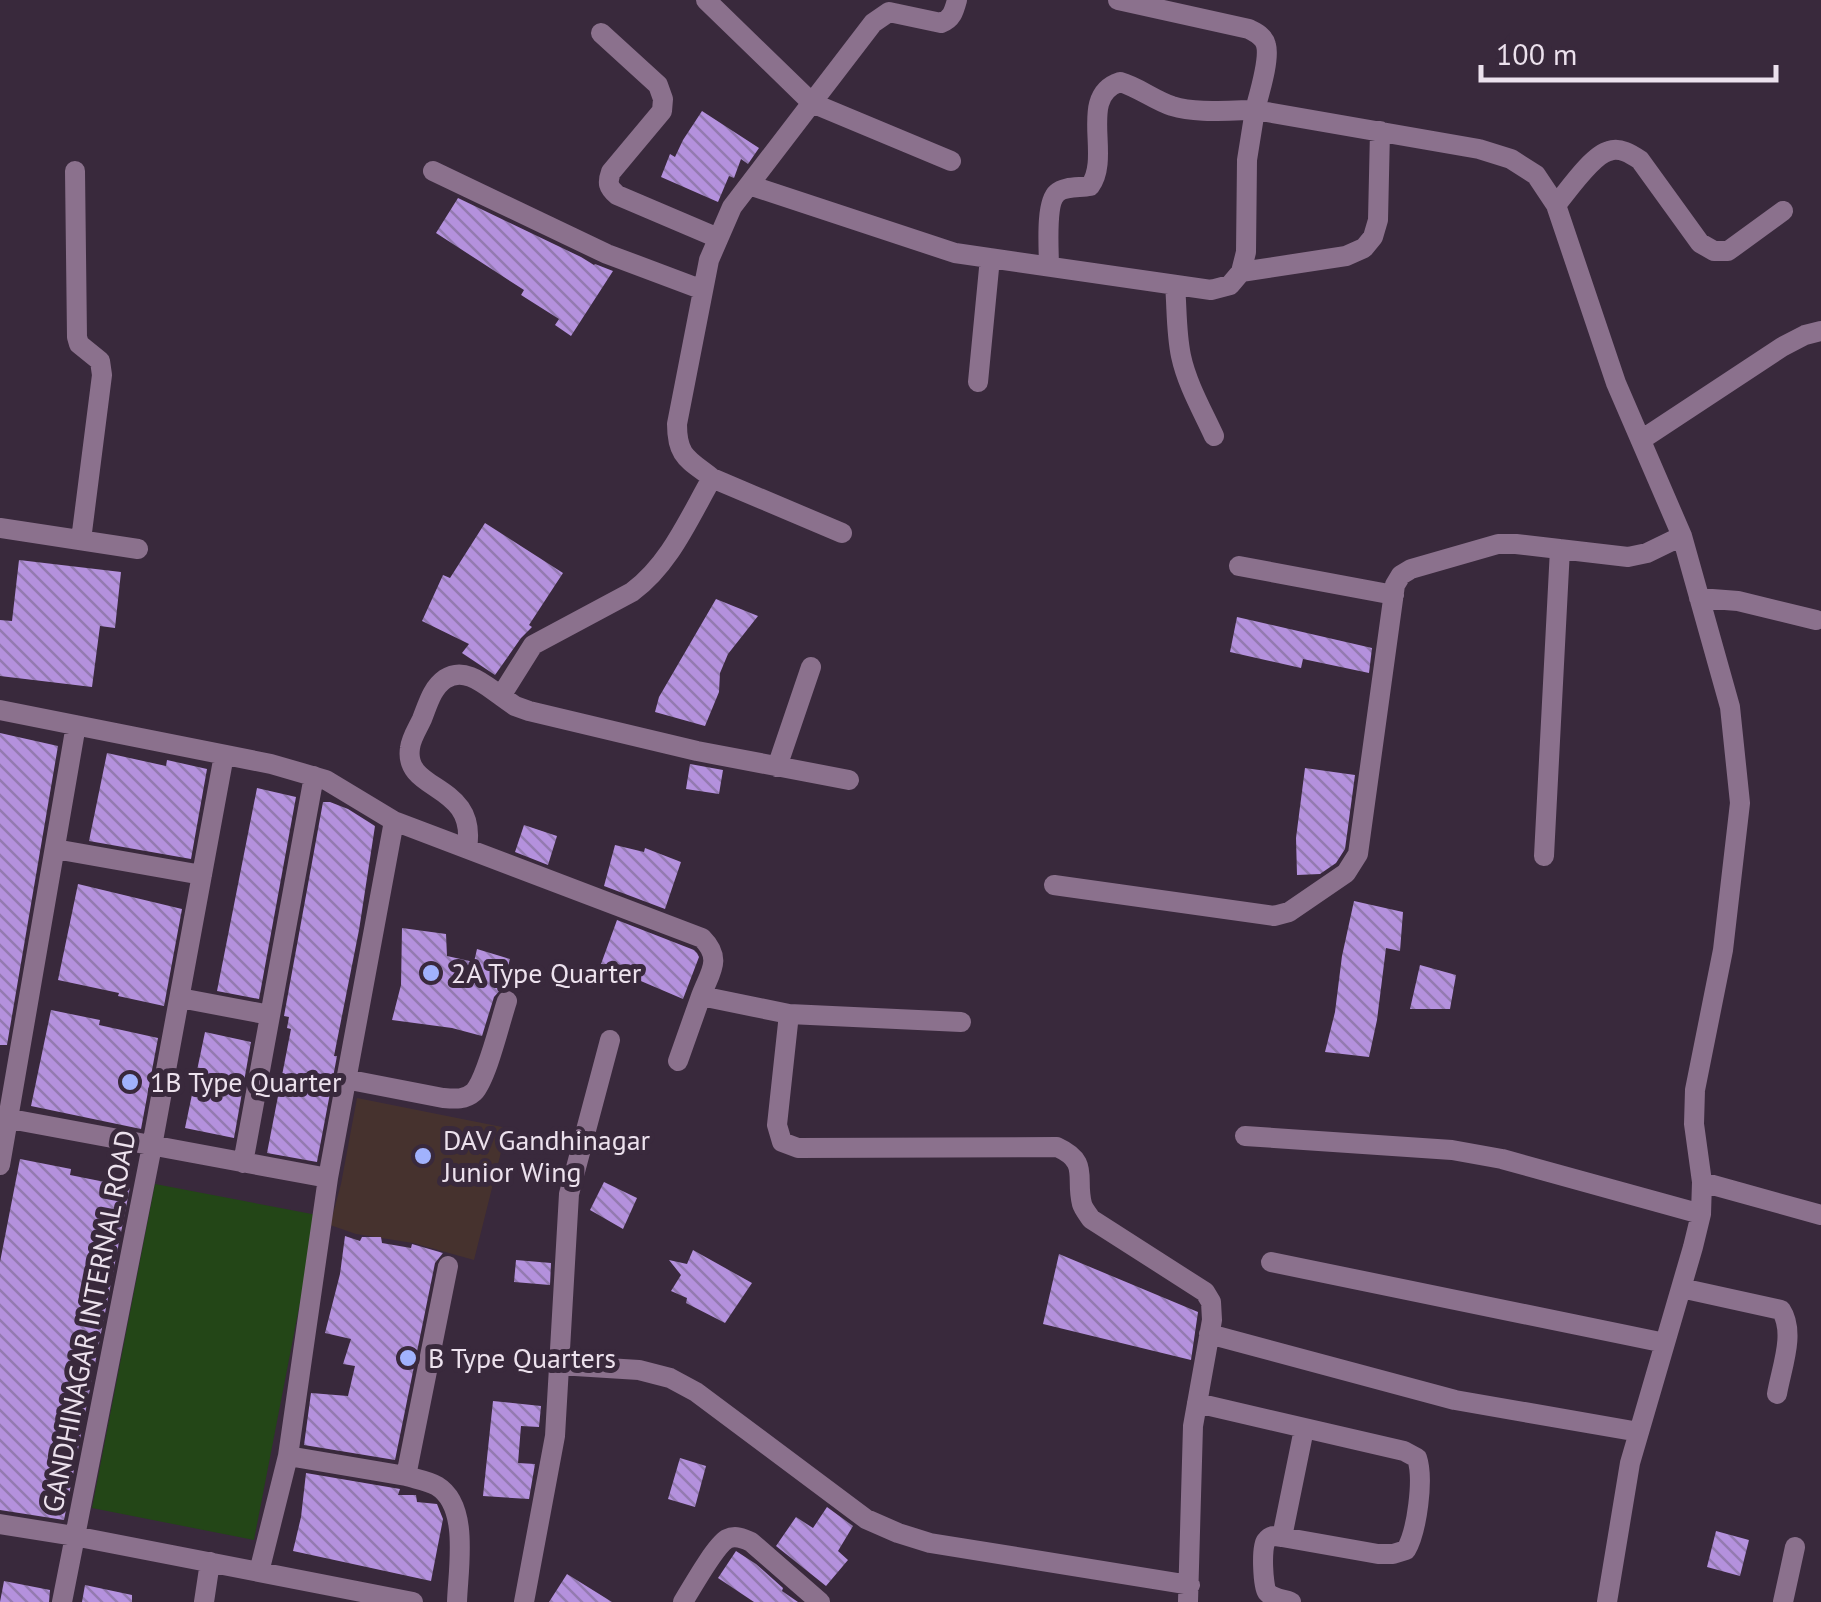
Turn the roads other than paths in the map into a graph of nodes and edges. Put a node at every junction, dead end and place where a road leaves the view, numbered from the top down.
1 (706, 0) edge
2 (958, 0) edge
3 (1118, 0) edge
4 (885, 6) edge
5 (602, 32) dead end
6 (812, 103) junction
7 (1255, 110) junction
8 (1380, 132) junction
9 (952, 161) dead end
10 (74, 170) dead end
11 (434, 171) dead end
12 (750, 185) junction
13 (1556, 205) junction
14 (1783, 210) dead end
15 (718, 238) junction
16 (990, 258) junction
17 (1049, 267) junction
18 (1241, 272) junction
19 (1176, 285) junction
20 (702, 290) junction
21 (1821, 331) edge
22 (978, 382) dead end
23 (1214, 436) dead end
24 (1641, 440) junction
25 (712, 478) junction
26 (0, 528) edge
27 (842, 533) dead end
28 (1682, 536) junction
29 (81, 540) junction
30 (138, 549) dead end
31 (1560, 550) junction
32 (1239, 566) dead end
33 (1394, 595) junction
34 (1700, 598) junction
35 (1816, 620) dead end
36 (811, 668) dead end
37 (501, 696) junction
38 (0, 710) edge
39 (76, 725) junction
40 (224, 755) junction
41 (777, 767) junction
42 (314, 776) junction
43 (849, 780) dead end
44 (394, 821) junction
45 (467, 848) junction
46 (55, 849) junction
47 (1544, 856) dead end
48 (202, 876) junction
49 (1054, 885) dead end
50 (701, 996) junction
51 (180, 998) junction
52 (507, 1001) dead end
53 (790, 1014) junction
54 (270, 1015) junction
55 (960, 1022) dead end
56 (610, 1040) dead end
57 (678, 1060) dead end
58 (345, 1079) junction
59 (4, 1118) edge
60 (1245, 1136) dead end
61 (152, 1146) junction
62 (242, 1162) junction
63 (0, 1165) edge
64 (328, 1178) junction
65 (1702, 1182) junction
66 (1701, 1214) junction
67 (1821, 1215) edge
68 (1271, 1262) dead end
69 (448, 1266) dead end
70 (1681, 1288) junction
71 (1209, 1334) junction
72 (1665, 1343) junction
73 (560, 1366) junction
74 (1776, 1394) dead end
75 (1197, 1403) junction
76 (1304, 1429) junction
77 (1639, 1432) junction
78 (288, 1456) junction
79 (406, 1476) junction
80 (0, 1524) edge
81 (74, 1536) junction
82 (1282, 1537) junction
83 (1796, 1546) dead end
84 (210, 1562) junction
85 (260, 1572) junction
86 (1189, 1594) edge
87 (356, 1597) edge
88 (62, 1602) edge
89 (204, 1602) edge
90 (413, 1602) edge
91 (458, 1602) edge
92 (524, 1602) edge
93 (683, 1602) edge
94 (820, 1602) edge
95 (1291, 1602) edge
96 (1608, 1602) edge
97 (1784, 1602) edge

1 - 6 street
2 - 4 street
3 - 7 street
4 - 6 street
5 - 15 street
6 - 9 street
6 - 12 street
7 - 8 street
7 - 17 street
7 - 18 street
8 - 13 street
8 - 18 street
10 - 29 street
11 - 20 street
12 - 15 street
12 - 16 street
13 - 14 street
13 - 24 street
15 - 20 street
16 - 17 street
16 - 22 street
17 - 19 street
18 - 19 street
19 - 23 street
20 - 25 street
21 - 24 street
24 - 28 street
25 - 27 street
25 - 37 street
26 - 29 street
28 - 31 street
28 - 34 street
29 - 30 street
31 - 33 street
31 - 47 street
32 - 33 street
33 - 49 street
34 - 35 street
34 - 65 street
36 - 41 street
37 - 41 street
37 - 45 street
38 - 39 street
39 - 40 street
39 - 46 street
40 - 42 street
40 - 48 street, GANDHINAGAR INTERNAL ROAD
41 - 43 street
42 - 44 street
42 - 54 street
44 - 45 street
44 - 58 street
45 - 50 street
46 - 48 street
46 - 59 street
48 - 51 street, GANDHINAGAR INTERNAL ROAD
50 - 53 street
50 - 57 street
51 - 54 street
51 - 61 street, GANDHINAGAR INTERNAL ROAD
52 - 58 street
53 - 55 street
53 - 71 street
54 - 62 street
56 - 73 street
58 - 64 street
59 - 61 street
59 - 63 street
60 - 66 street
61 - 62 street
61 - 81 street, GANDHINAGAR INTERNAL ROAD
62 - 64 street
64 - 78 street
65 - 66 street
65 - 67 street
66 - 70 street
68 - 72 street
69 - 79 street
70 - 72 street
70 - 74 street
71 - 75 street
71 - 77 street
72 - 77 street
73 - 86 street
73 - 92 street
75 - 76 street
75 - 86 street
76 - 82 street
76 - 82 street
77 - 96 street
78 - 79 street
78 - 85 street
79 - 91 street
80 - 81 street
81 - 84 street
81 - 88 street, GANDHINAGAR INTERNAL ROAD
82 - 95 street
83 - 97 street
84 - 85 street
84 - 89 street
85 - 87 street
87 - 90 street
93 - 94 street

